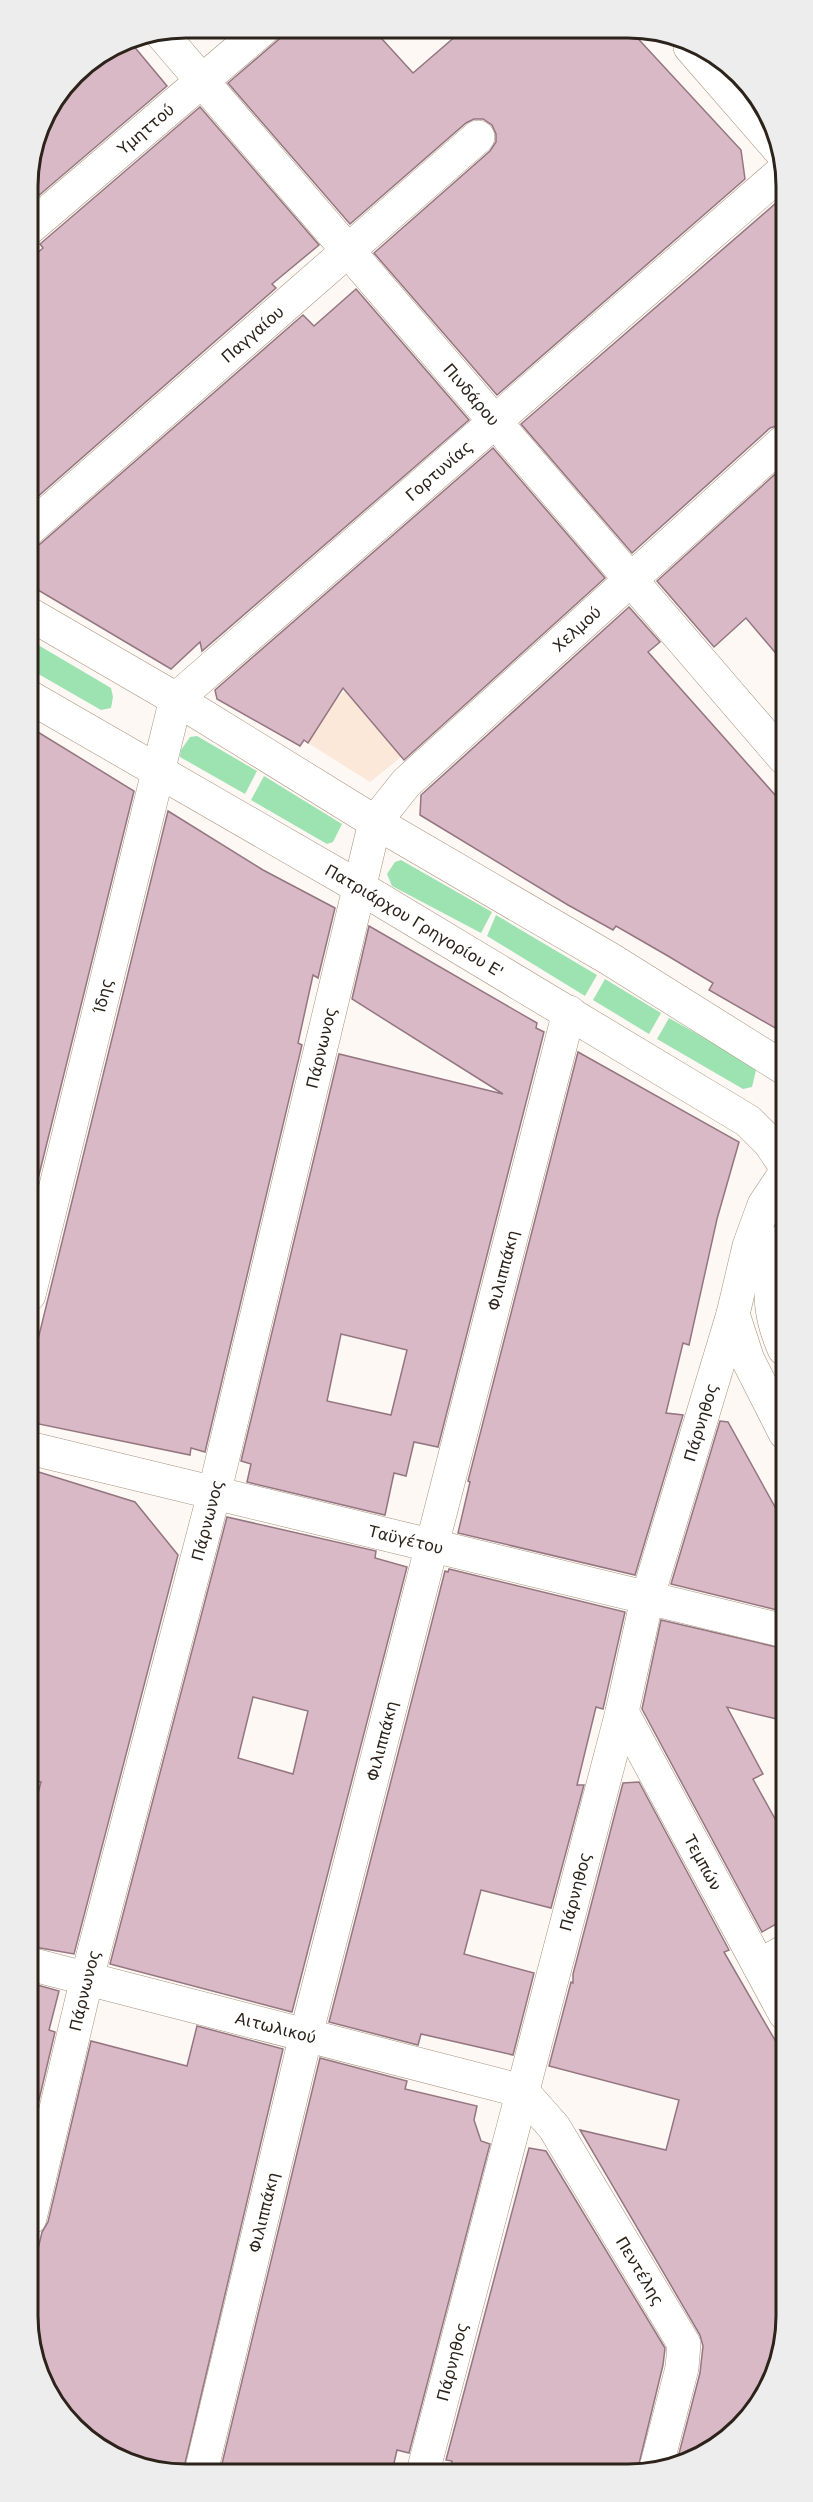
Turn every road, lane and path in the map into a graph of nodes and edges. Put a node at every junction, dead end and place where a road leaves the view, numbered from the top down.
1 (251, 38) edge
2 (166, 39) edge
3 (697, 55) edge
4 (202, 81) junction
5 (767, 135) edge
6 (478, 137) dead end
7 (775, 178) edge
8 (38, 221) edge
9 (348, 251) junction
10 (494, 422) junction
11 (776, 448) edge
12 (38, 521) edge
13 (631, 580) junction
14 (38, 619) edge
15 (176, 699) junction
16 (38, 702) edge
17 (776, 748) edge
18 (158, 772) junction
19 (375, 822) junction
20 (359, 887) junction
21 (569, 1012) junction
22 (776, 1063) edge
23 (776, 1152) edge
24 (776, 1188) edge
25 (38, 1259) edge
26 (775, 1266) edge
27 (733, 1314) junction
28 (775, 1325) edge
29 (775, 1414) edge
30 (38, 1450) edge
31 (215, 1490) junction
32 (431, 1545) junction
33 (647, 1599) junction
34 (775, 1629) edge
35 (622, 1712) junction
36 (772, 1958) edge
37 (38, 1966) edge
38 (87, 1978) junction
39 (306, 2035) junction
40 (522, 2091) junction
41 (38, 2184) edge
42 (658, 2462) edge
43 (203, 2464) edge
44 (425, 2464) edge

1 - 4 street, Υμηττού
2 - 4 street, Πινδάρου
3 - 5 street
4 - 8 street, Υμηττού
4 - 9 street, Πινδάρου
6 - 9 street, Παγγαίου
7 - 10 street, Γορτυνίας
9 - 10 street, Πινδάρου
9 - 12 street, Παγγαίου
10 - 13 street, Πινδάρου
10 - 15 street, Γορτυνίας
11 - 13 street, Χελμού
13 - 17 street, Πινδάρου
13 - 19 street, Χελμού
14 - 15 street
15 - 18 street, Ίδης
15 - 19 street
16 - 18 street, Πατριάρχου Γρηγορίου Ε'
18 - 20 street, Πατριάρχου Γρηγορίου Ε'
18 - 25 street, Ίδης
19 - 20 street, Πάρνωνος
19 - 22 street
20 - 21 street, Πατριάρχου Γρηγορίου Ε'
20 - 31 street, Πάρνωνος
21 - 23 street, Πατριάρχου Γρηγορίου Ε'
21 - 32 street, Φιλιππάκη
24 - 27 street, Πάρνηθος
26 - 28 street
27 - 29 street
27 - 33 street, Πάρνηθος
30 - 31 street, Ταϋγέτου
31 - 32 street, Ταϋγέτου
31 - 38 street, Πάρνωνος
32 - 33 street, Ταϋγέτου
32 - 39 street, Φιλιππάκη
33 - 34 street, Ταϋγέτου
33 - 35 street, Πάρνηθος
35 - 36 street, Τεμπών
35 - 40 street, Πάρνηθος
37 - 38 street, Αιτωλικού
38 - 39 street, Αιτωλικού
38 - 41 street, Πάρνωνος
39 - 40 street, Αιτωλικού
39 - 43 street, Φιλιππάκη
40 - 42 street, Πεντέλης
40 - 44 street, Πάρνηθος

